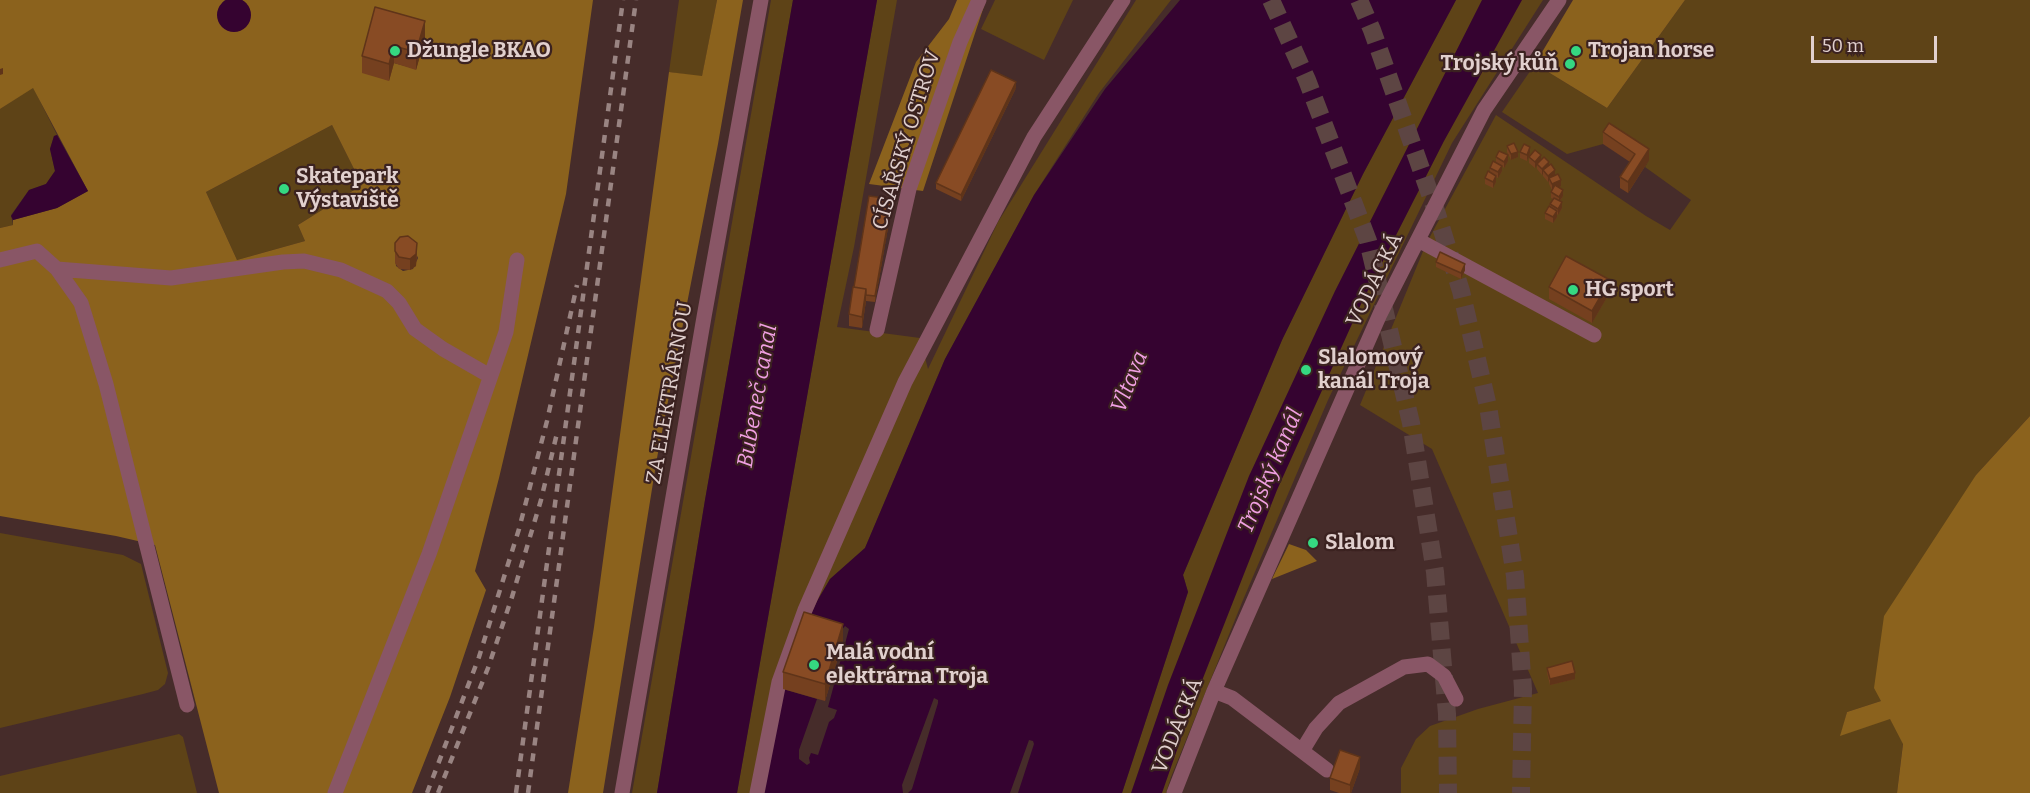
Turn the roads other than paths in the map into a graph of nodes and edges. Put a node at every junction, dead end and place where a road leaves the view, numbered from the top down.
1 (761, 0) edge
2 (979, 0) edge
3 (1123, 0) edge
4 (1559, 0) edge
5 (1418, 240) junction
6 (0, 260) edge
7 (517, 260) dead end
8 (57, 269) junction
9 (877, 330) dead end
10 (1594, 334) dead end
11 (490, 376) junction
12 (1214, 691) junction
13 (1456, 699) dead end
14 (187, 705) dead end
15 (1302, 751) junction
16 (1327, 770) dead end
17 (335, 793) edge
18 (622, 793) edge
19 (758, 793) edge
20 (1174, 793) edge

1 - 18 street, ZA ELEKTRÁRNOU
2 - 9 street, CÍSAŘSKÝ OSTROV
3 - 19 street
4 - 5 street, VODÁCKÁ
5 - 10 street
5 - 12 street, VODÁCKÁ
6 - 8 street
7 - 11 street
8 - 11 street
8 - 14 street
11 - 17 street
12 - 15 street
12 - 20 street, VODÁCKÁ
13 - 15 street
15 - 16 street

